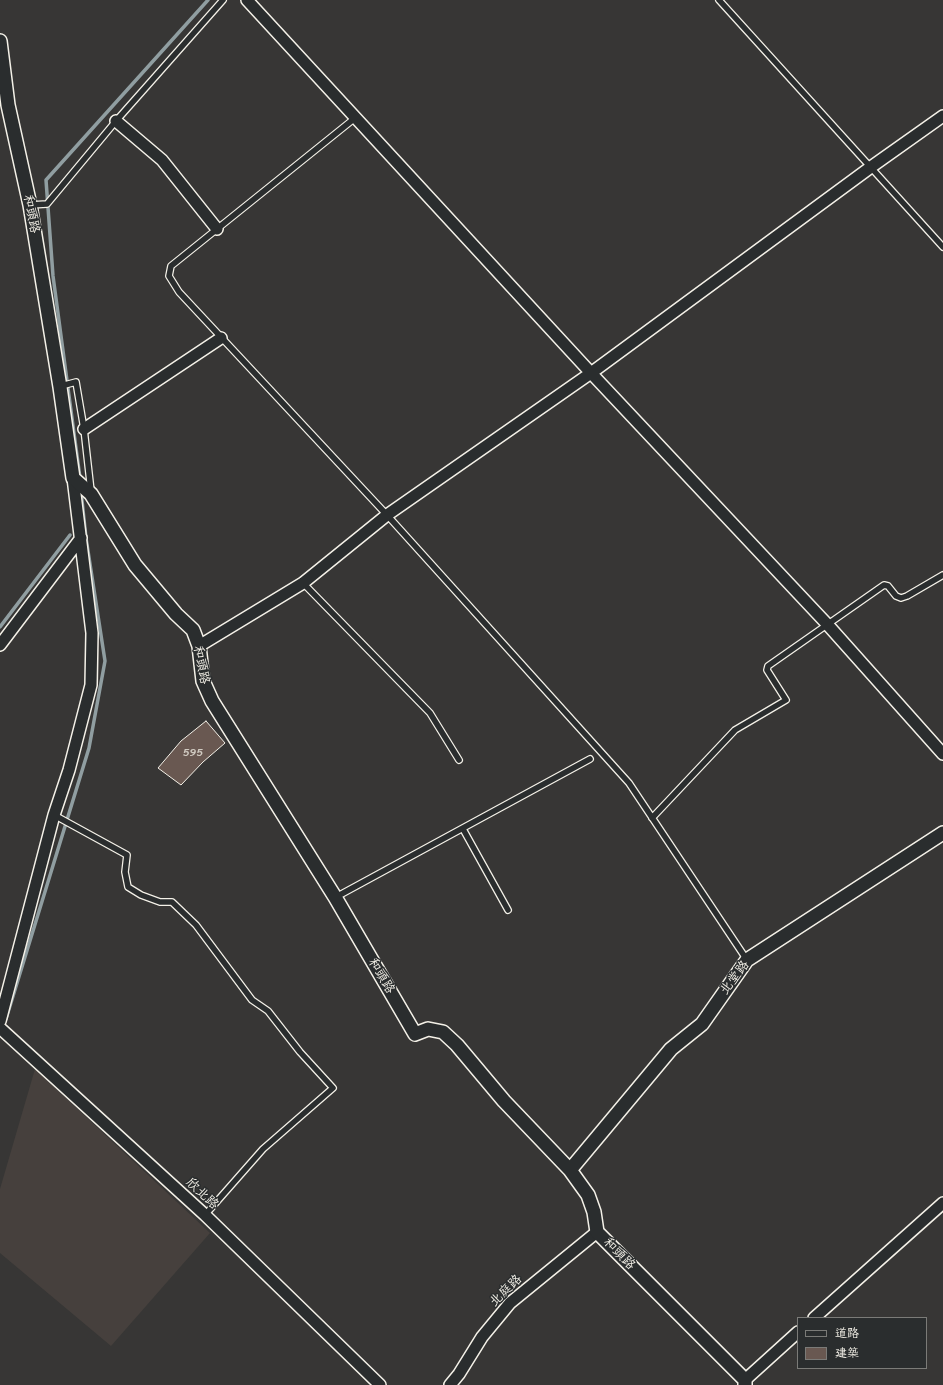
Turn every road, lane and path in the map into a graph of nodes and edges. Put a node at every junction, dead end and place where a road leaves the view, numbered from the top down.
1 (223, 0) edge
2 (247, 0) edge
3 (719, 0) edge
4 (0, 41) edge
5 (4, 105) edge
6 (943, 116) edge
7 (355, 118) junction
8 (116, 121) junction
9 (871, 167) junction
10 (30, 206) junction
11 (217, 229) junction
12 (943, 247) edge
13 (221, 338) junction
14 (591, 373) junction
15 (60, 386) junction
16 (84, 429) junction
17 (73, 478) junction
18 (91, 494) junction
19 (387, 516) junction
20 (81, 538) junction
21 (943, 575) edge
22 (303, 583) junction
23 (827, 624) junction
24 (1, 641) edge
25 (199, 646) junction
26 (943, 754) edge
27 (590, 759) dead end
28 (459, 760) dead end
29 (54, 815) junction
30 (652, 818) junction
31 (463, 829) junction
32 (943, 833) edge
33 (335, 898) junction
34 (508, 910) dead end
35 (747, 960) junction
36 (0, 1021) edge
37 (0, 1028) edge
38 (570, 1170) junction
39 (943, 1203) edge
40 (204, 1215) junction
41 (596, 1232) junction
42 (815, 1317) edge
43 (797, 1333) edge
44 (745, 1383) edge
45 (380, 1385) edge
46 (450, 1385) edge

1 - 8 lane
2 - 7 street
3 - 9 lane
4 - 5 street, 和頭路
5 - 10 street, 和頭路
6 - 9 street
7 - 11 lane
7 - 14 street
8 - 10 lane
8 - 11 street
9 - 12 lane
9 - 14 street
10 - 15 street, 和頭路
11 - 13 lane
13 - 16 street
13 - 19 lane
14 - 19 street
14 - 23 street
15 - 16 lane, 和頭路
15 - 17 street, 和頭路
16 - 18 lane, 和頭路
17 - 18 street, 和頭路
17 - 20 street
18 - 25 street, 和頭路
19 - 22 street
19 - 30 lane
20 - 24 street
20 - 29 street
21 - 23 lane
22 - 25 street
22 - 28 lane
23 - 26 street
23 - 30 lane
25 - 33 street, 和頭路
27 - 31 lane
29 - 36 street
29 - 40 lane
30 - 35 lane
31 - 33 lane
31 - 34 lane
32 - 35 street, 北堂路
33 - 38 street, 和頭路
35 - 38 street, 北堂路
37 - 40 street, 欣北路
38 - 41 street, 和頭路
39 - 42 street
40 - 45 street, 欣北路
41 - 44 street, 和頭路
41 - 46 street, 北庭路
43 - 44 street

